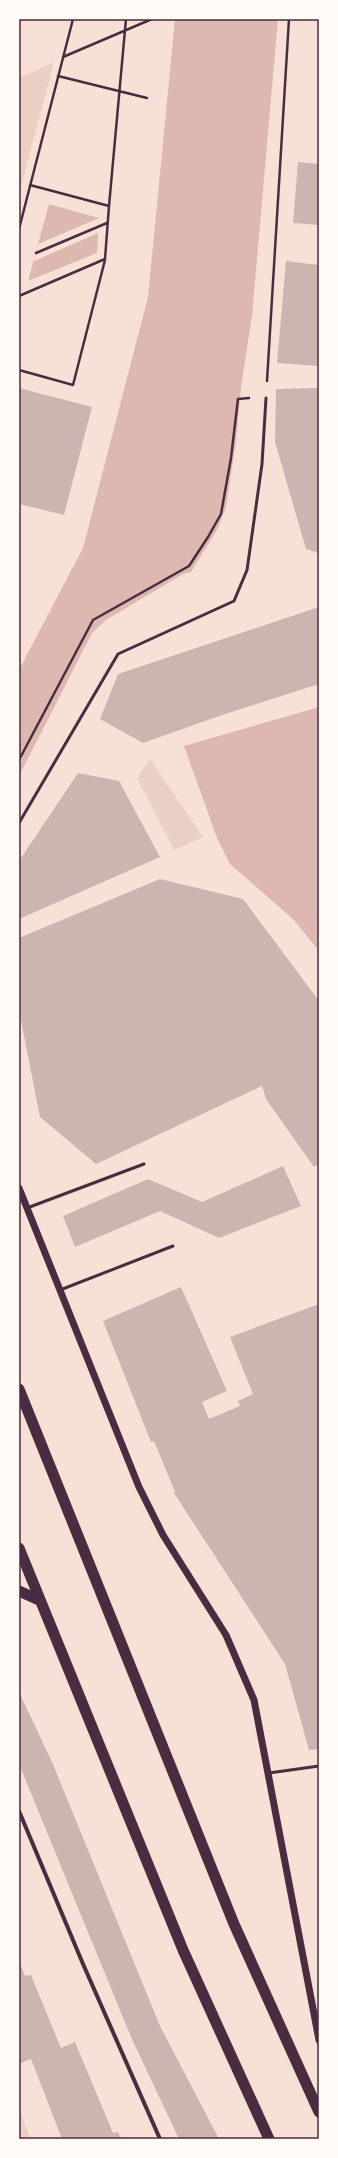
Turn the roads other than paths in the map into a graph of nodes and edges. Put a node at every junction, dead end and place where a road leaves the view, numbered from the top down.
1 (266, 398) road end
2 (19, 823) edge
3 (144, 1164) dead end
4 (19, 1188) edge
5 (27, 1208) junction
6 (173, 1246) dead end
7 (60, 1290) junction
8 (19, 1389) edge
9 (19, 1548) edge
10 (19, 1591) edge
11 (39, 1600) junction
12 (319, 1766) edge
13 (269, 1773) junction
14 (19, 1810) edge
15 (319, 2040) edge
16 (319, 2112) edge
17 (160, 2139) edge
18 (269, 2139) edge

1 - 2 lane
3 - 5 lane
4 - 5 street
5 - 7 street
6 - 7 lane
7 - 13 street
8 - 16 highway
9 - 11 highway
10 - 11 highway
11 - 18 highway
12 - 13 lane
13 - 15 street
14 - 17 street

